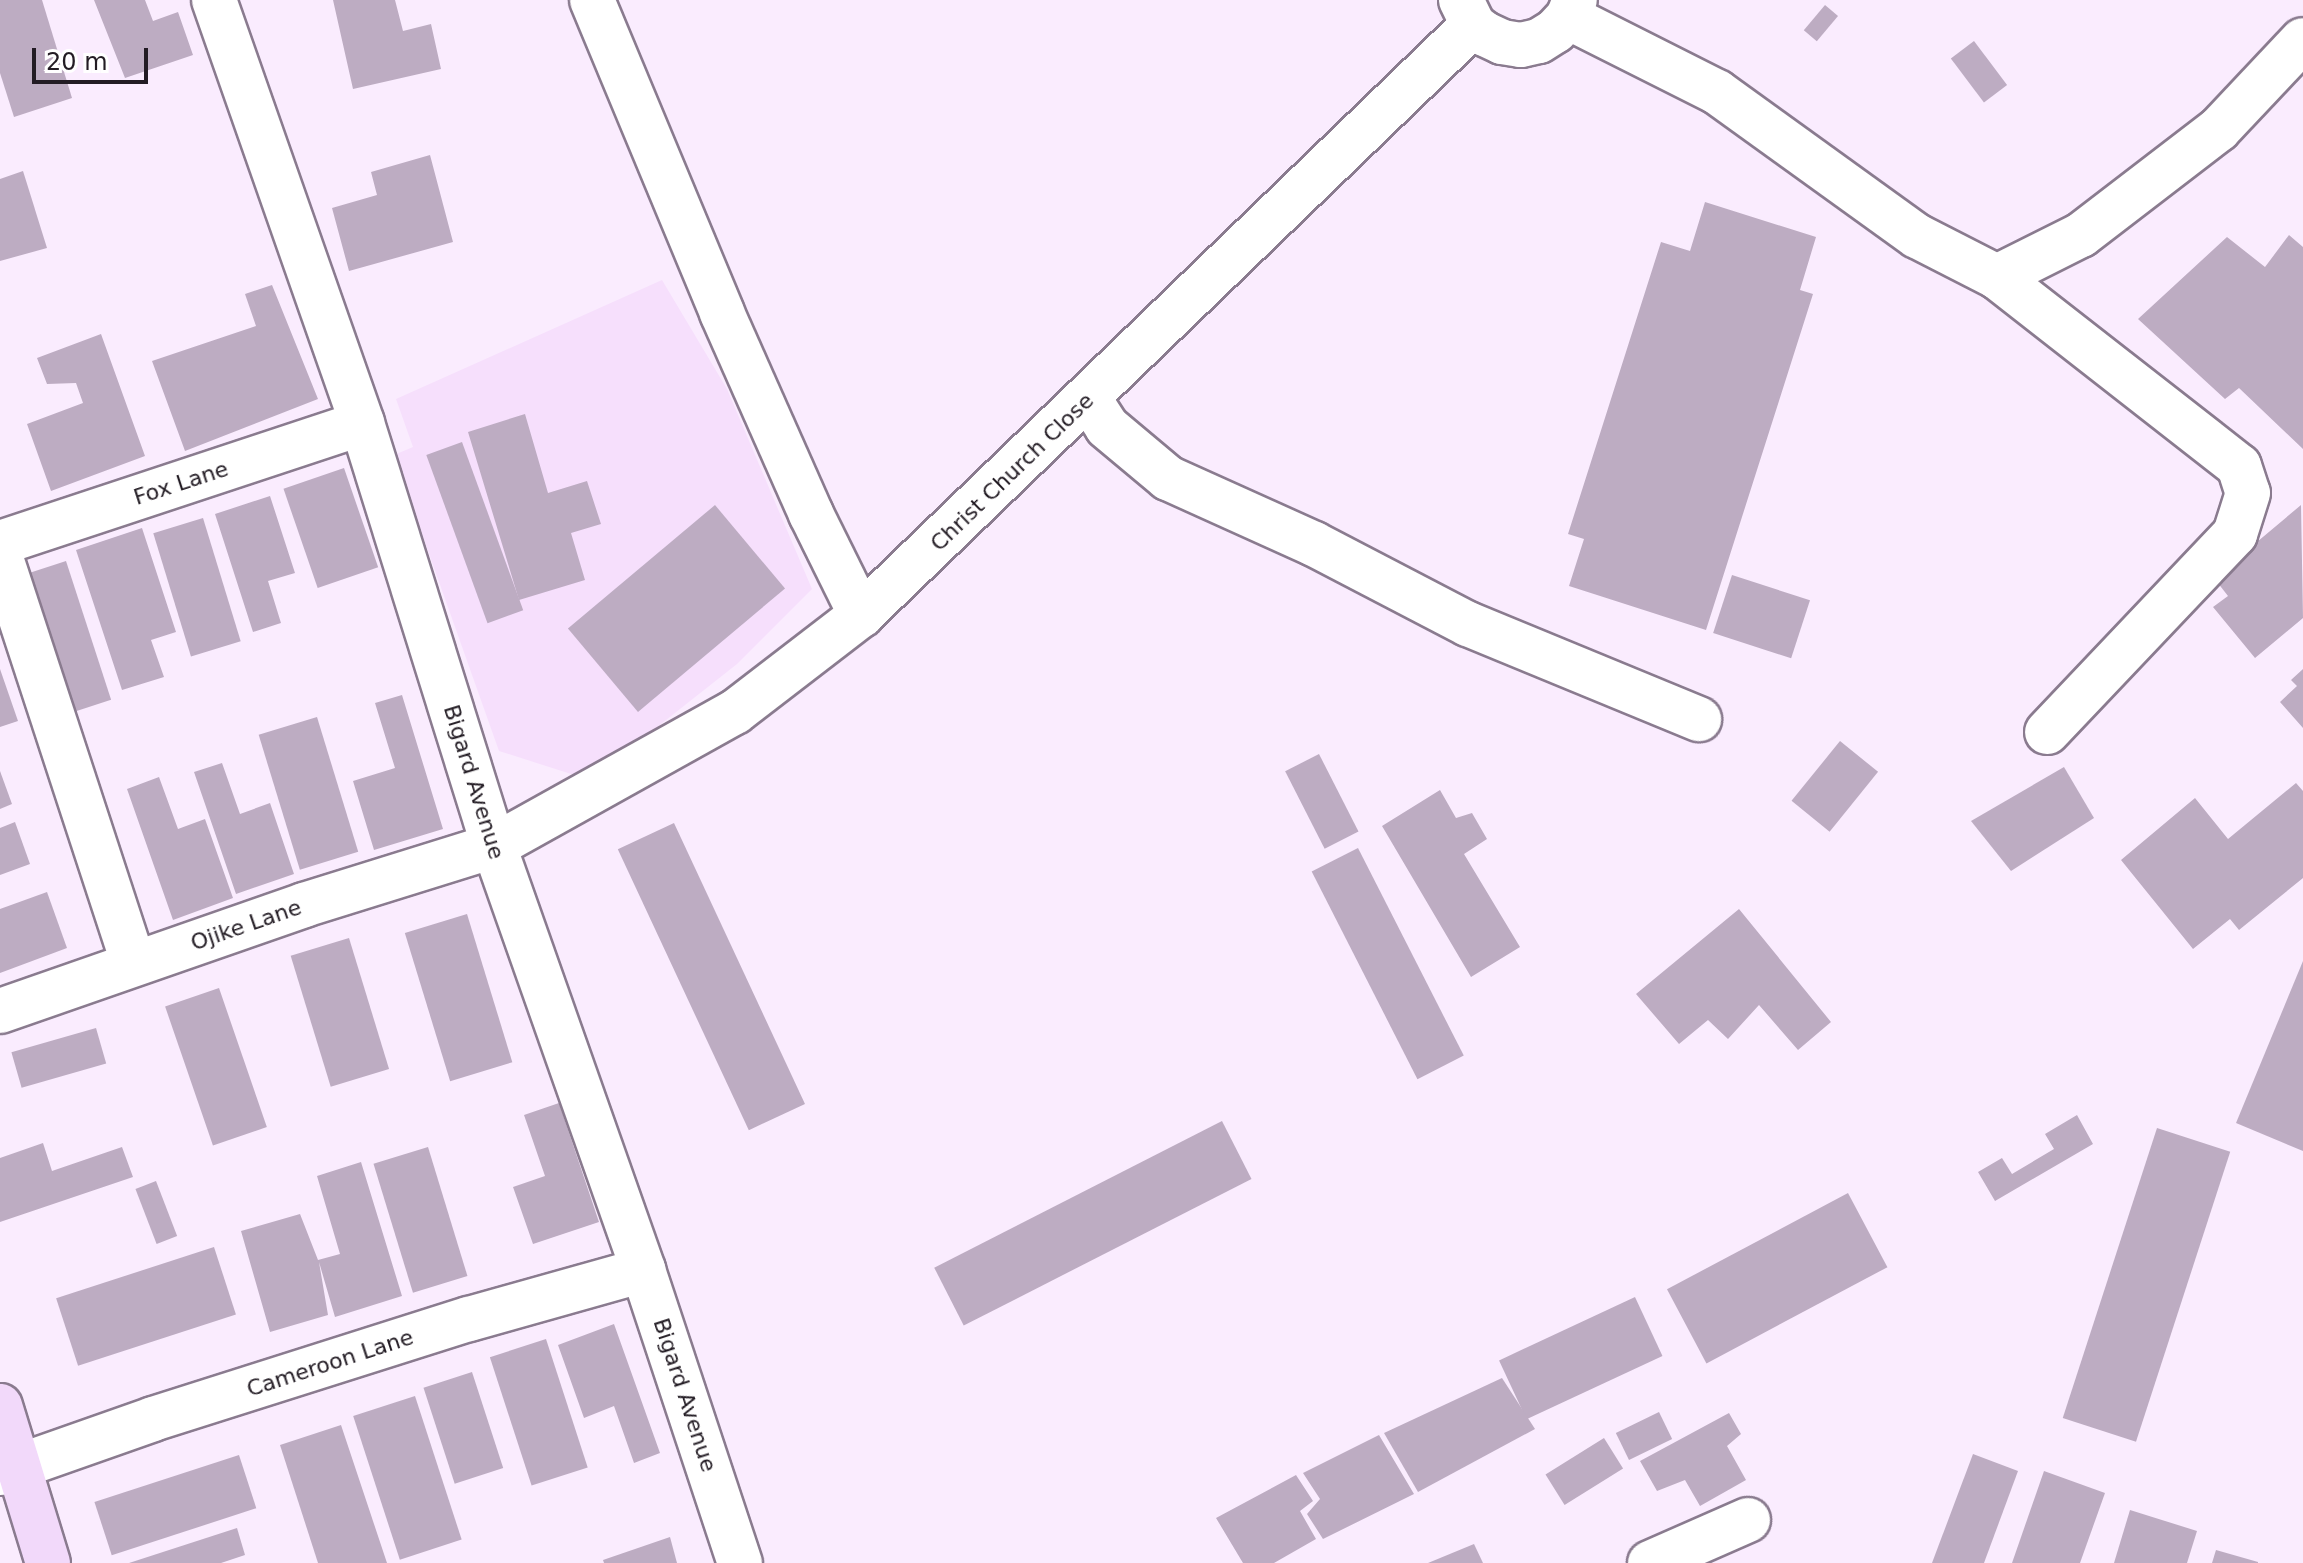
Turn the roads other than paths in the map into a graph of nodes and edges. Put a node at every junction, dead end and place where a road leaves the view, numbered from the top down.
1 (214, 0) edge
2 (592, 0) edge
3 (1572, 8) edge
4 (1467, 13) edge
5 (2303, 40) edge
6 (1997, 277) junction
7 (1089, 399) junction
8 (362, 423) junction
9 (0, 543) edge
10 (0, 555) edge
11 (861, 615) junction
12 (1699, 719) dead end
13 (2047, 732) dead end
14 (494, 846) junction
15 (133, 963) junction
16 (0, 1011) edge
17 (643, 1270) junction
18 (0, 1406) edge
19 (10, 1469) edge
20 (1748, 1520) dead end
21 (48, 1563) edge
22 (740, 1563) edge
23 (1650, 1563) edge

1 - 8 street, Bigard Avenue
2 - 11 street
3 - 4 street
3 - 6 street
4 - 7 street, Christ Church Close
5 - 6 street
6 - 13 street
7 - 11 street, Christ Church Close
7 - 12 street
8 - 9 street, Fox Lane
8 - 14 street, Bigard Avenue
10 - 15 street
11 - 14 street, Christ Church Close
14 - 15 street, Ojike Lane
14 - 17 street, Bigard Avenue
15 - 16 street, Ojike Lane
17 - 19 street, Cameroon Lane
17 - 22 street, Bigard Avenue
18 - 19 main road
19 - 21 main road
20 - 23 street

